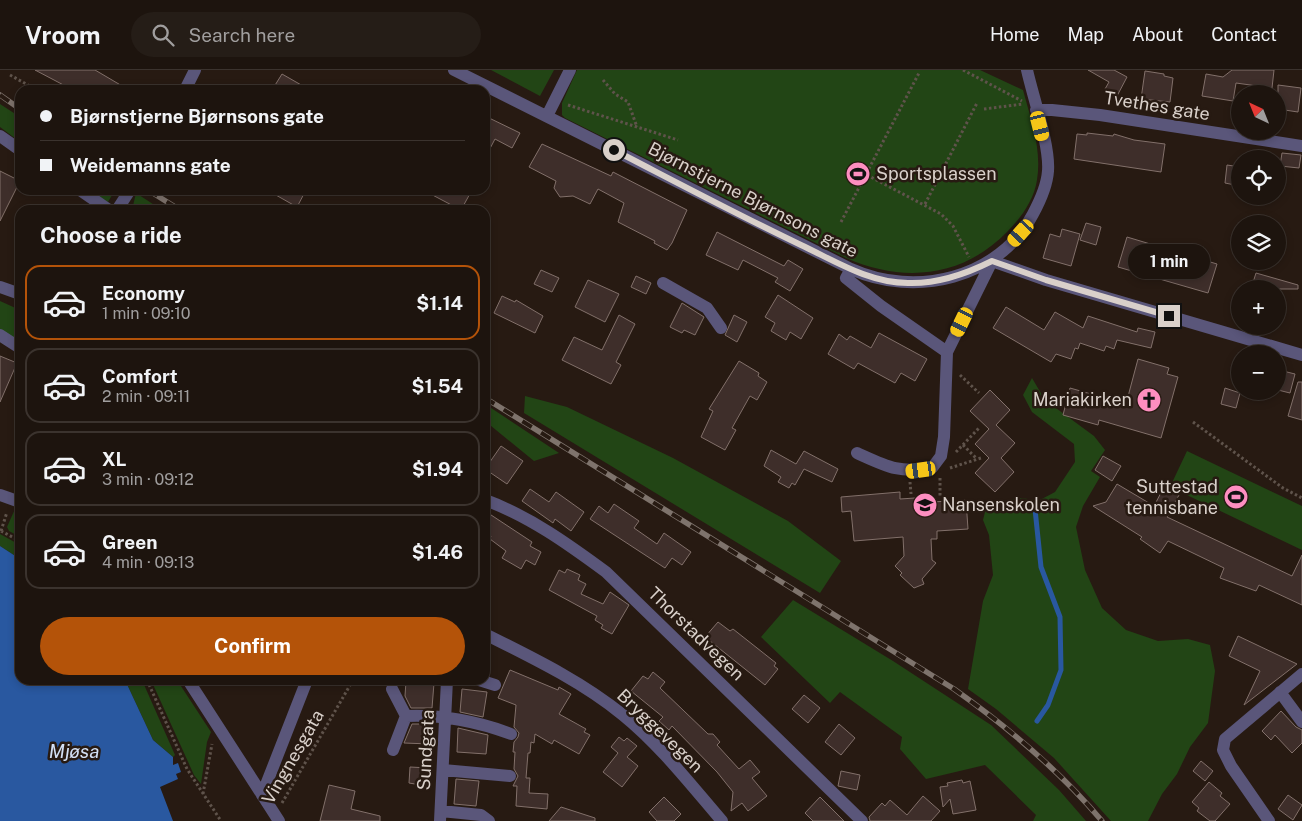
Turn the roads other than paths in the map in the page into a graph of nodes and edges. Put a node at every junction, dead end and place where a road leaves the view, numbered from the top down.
1 (195, 70) edge
2 (454, 70) edge
3 (570, 70) edge
4 (1027, 70) edge
5 (188, 85) edge
6 (484, 85) edge
7 (490, 88) edge
8 (1036, 110) junction
9 (547, 116) junction
10 (0, 136) edge
11 (15, 146) edge
12 (1302, 146) edge
13 (87, 195) edge
14 (102, 205) edge
15 (992, 261) junction
16 (851, 269) junction
17 (663, 283) dead end
18 (0, 287) edge
19 (15, 292) edge
20 (721, 328) dead end
21 (0, 335) edge
22 (15, 345) edge
23 (1302, 356) edge
24 (947, 357) junction
25 (857, 453) dead end
26 (490, 502) edge
27 (490, 636) edge
28 (1302, 674) edge
29 (490, 683) edge
30 (191, 685) edge
31 (306, 685) edge
32 (447, 685) edge
33 (495, 685) dead end
34 (392, 689) dead end
35 (1280, 692) junction
36 (406, 716) junction
37 (445, 719) junction
38 (1302, 722) edge
39 (512, 734) dead end
40 (393, 750) dead end
41 (443, 770) junction
42 (510, 776) dead end
43 (262, 795) junction
44 (279, 815) edge
45 (440, 816) edge
46 (489, 821) edge
47 (722, 821) edge
48 (862, 821) edge
49 (1269, 821) edge

1 - 5 street
2 - 6 street, Bjørnstjerne Bjørnsons gate
3 - 9 street
4 - 8 street
7 - 9 street, Bjørnstjerne Bjørnsons gate
8 - 12 street, Tvethes gate
8 - 15 street
9 - 16 street, Bjørnstjerne Bjørnsons gate
10 - 11 street
13 - 14 street
15 - 16 street, Bjørnstjerne Bjørnsons gate
15 - 23 street
15 - 24 street
16 - 24 street
17 - 20 street
18 - 19 street
21 - 22 street
24 - 25 street
26 - 48 street, Thorstadvegen
27 - 47 street, Bryggevegen
28 - 35 street
29 - 33 street
30 - 43 street
31 - 43 street
32 - 37 street, Sundgata
34 - 36 street
35 - 38 street
35 - 49 street
36 - 37 street
36 - 40 street
37 - 39 street
37 - 41 street, Sundgata
41 - 42 street
41 - 45 street, Sundgata
43 - 44 street
45 - 46 street

